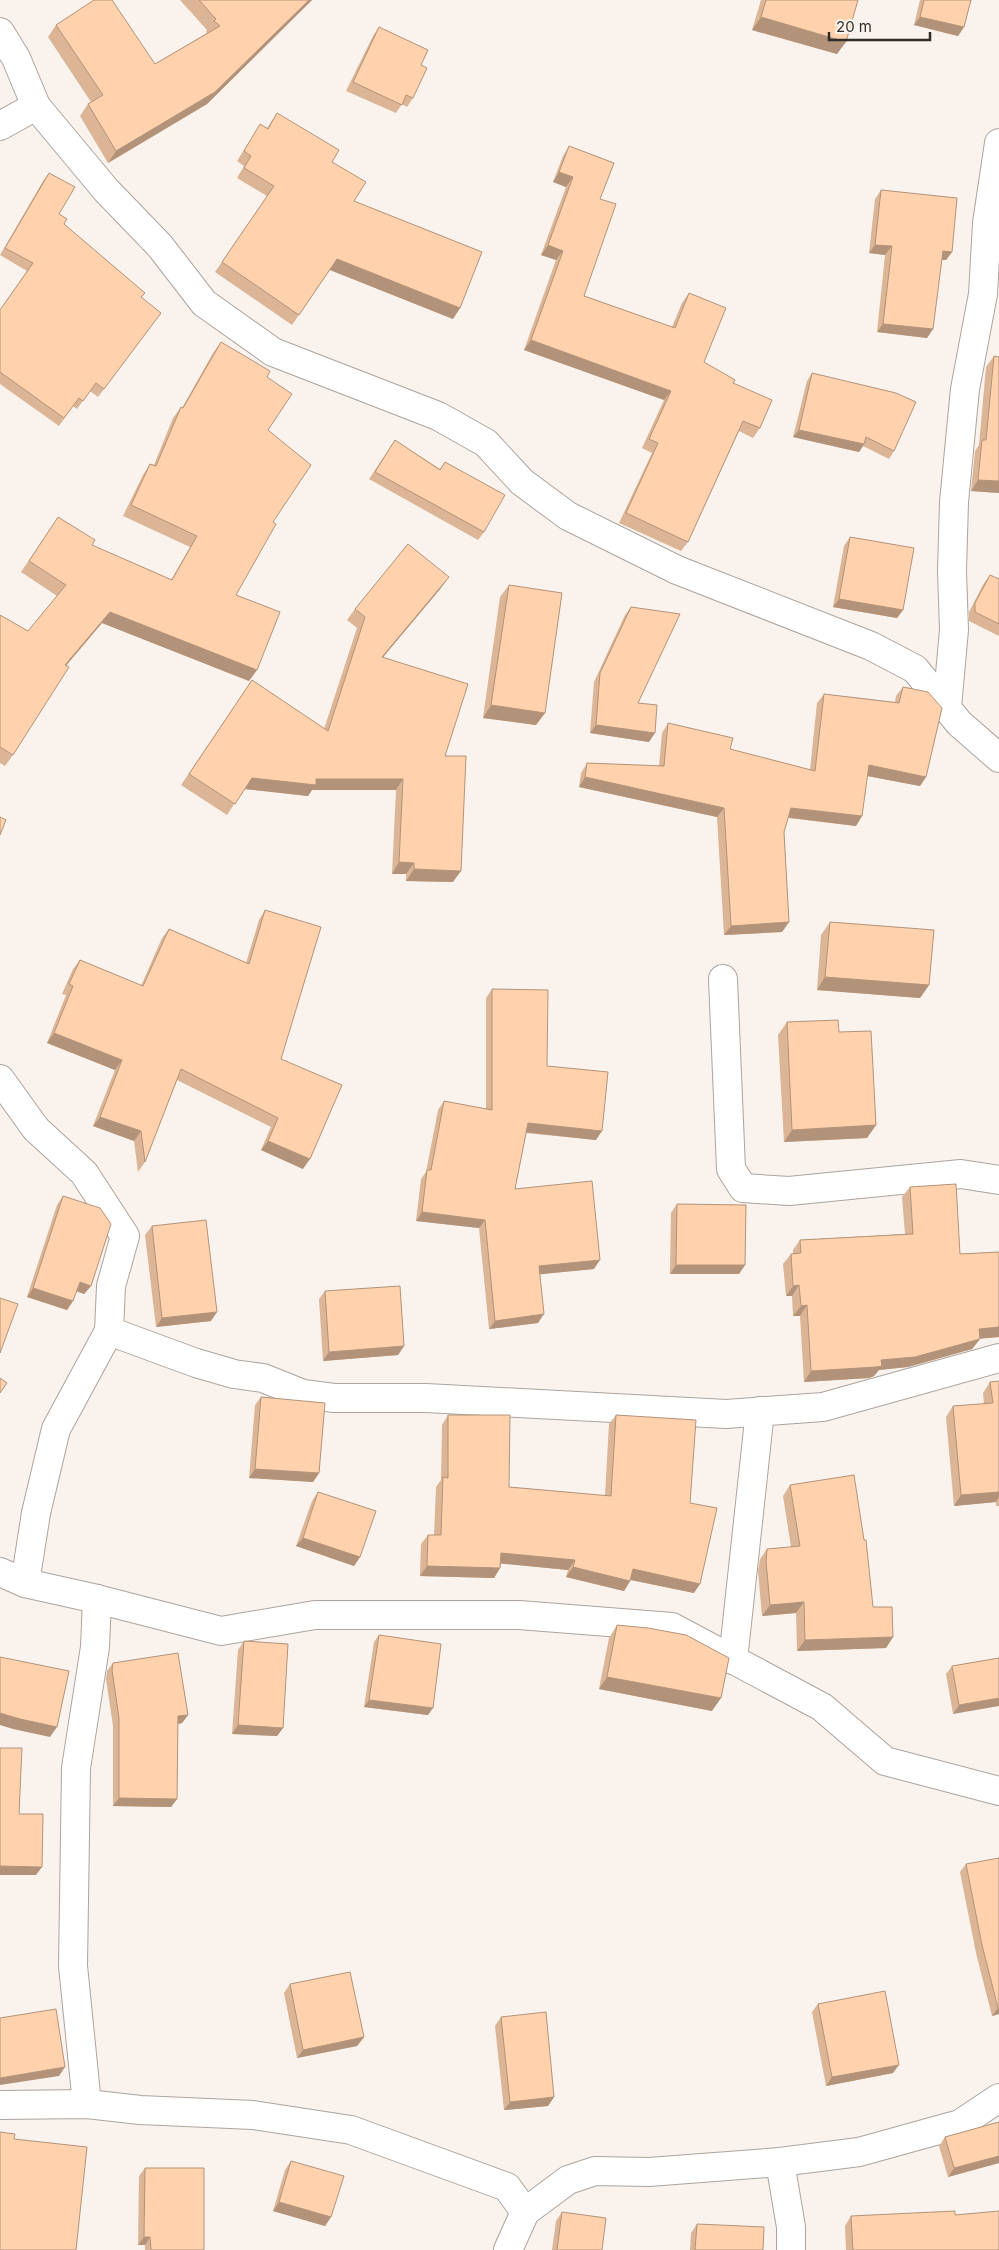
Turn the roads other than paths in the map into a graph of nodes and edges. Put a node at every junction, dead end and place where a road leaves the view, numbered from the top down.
1 (0, 32) edge
2 (36, 106) junction
3 (0, 126) edge
4 (999, 143) edge
5 (947, 708) junction
6 (999, 758) edge
7 (723, 979) dead end
8 (0, 1079) edge
9 (999, 1180) edge
10 (109, 1331) junction
11 (999, 1358) edge
12 (760, 1411) junction
13 (0, 1572) edge
14 (25, 1583) junction
15 (98, 1599) junction
16 (733, 1660) junction
17 (999, 1791) edge
18 (999, 2100) edge
19 (87, 2104) junction
20 (0, 2105) edge
21 (780, 2162) junction
22 (525, 2212) junction
23 (508, 2250) edge
24 (791, 2250) edge

1 - 2 street
2 - 3 street
2 - 5 street
4 - 5 street
5 - 6 street
7 - 9 street
8 - 10 street
10 - 12 street
10 - 14 street
11 - 12 street
12 - 16 street
13 - 14 street
14 - 15 street
15 - 16 street
15 - 19 street
16 - 17 street
18 - 21 street
19 - 20 street
19 - 22 street
21 - 22 street
21 - 24 street
22 - 23 street

